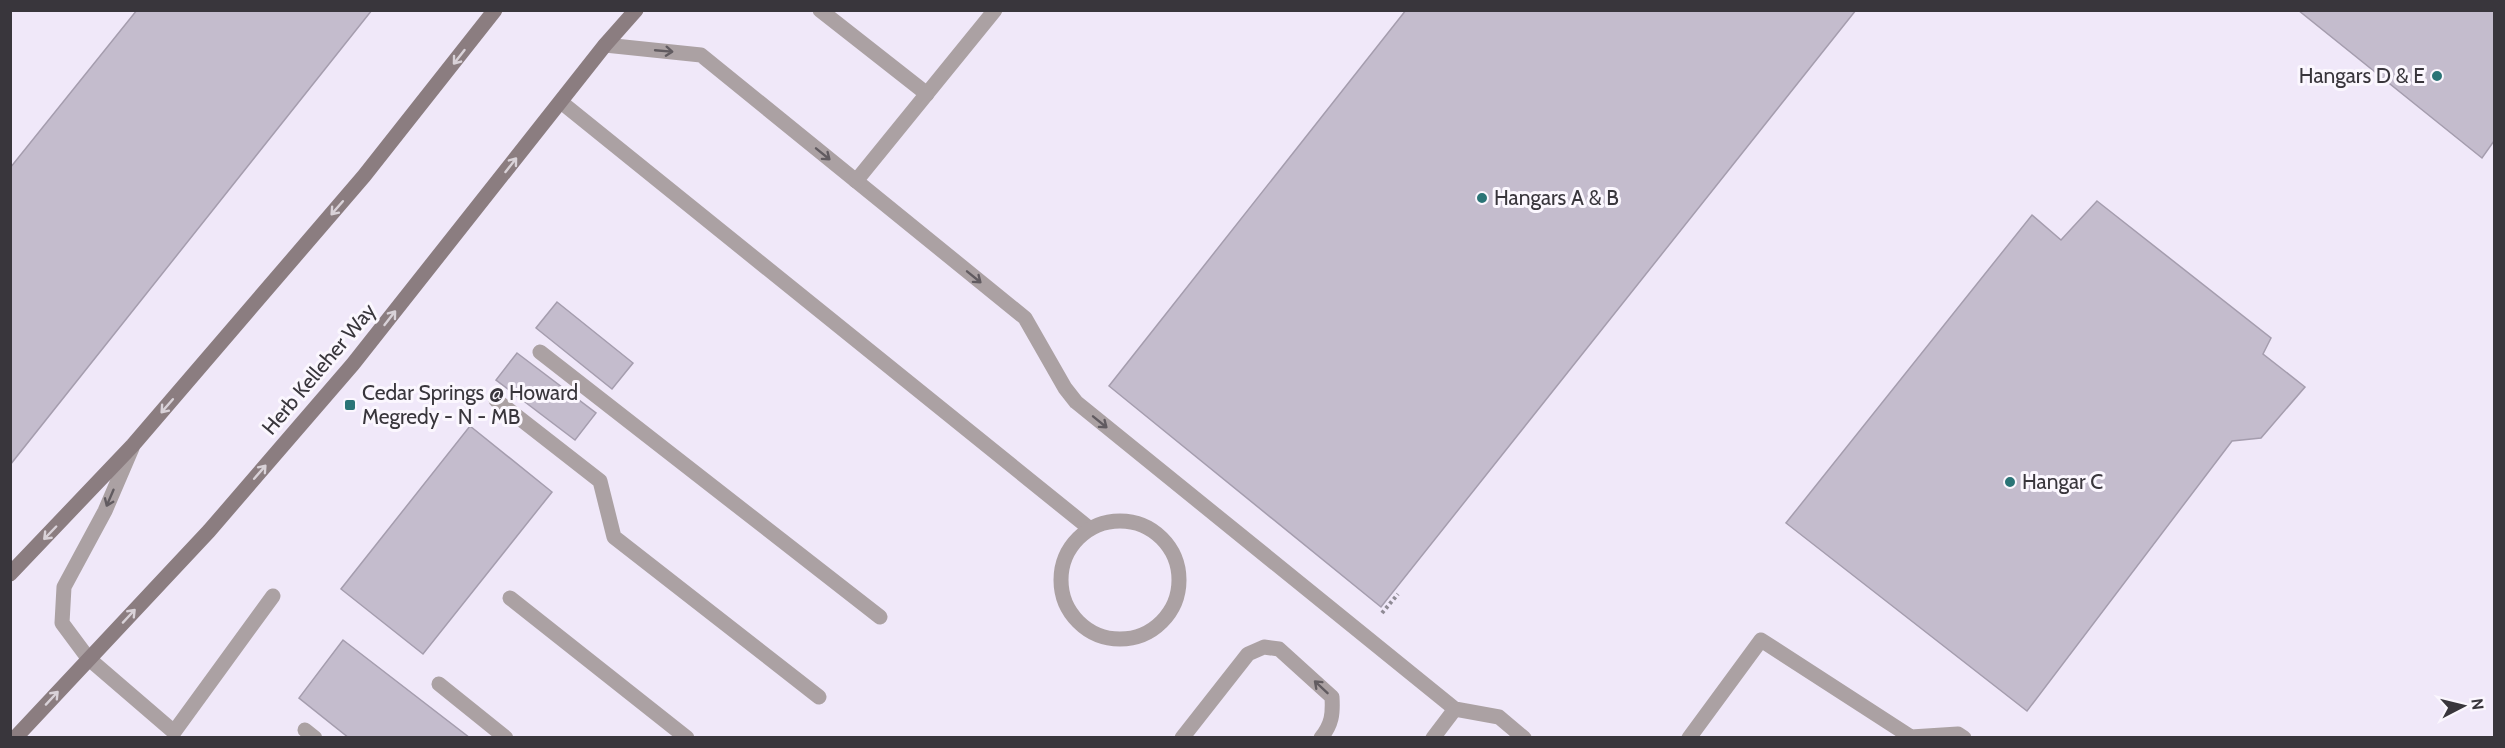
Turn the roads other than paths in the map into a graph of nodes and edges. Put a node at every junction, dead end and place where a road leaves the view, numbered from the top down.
1 (495, 10) edge
2 (636, 10) edge
3 (820, 10) edge
4 (993, 11) edge
5 (605, 45) junction
6 (927, 94) junction
7 (561, 102) junction
8 (856, 181) junction
9 (540, 352) dead end
10 (496, 400) dead end
11 (134, 445) junction
12 (1089, 528) junction
13 (10, 574) edge
14 (273, 596) dead end
15 (510, 598) dead end
16 (880, 617) dead end
17 (88, 658) junction
18 (439, 684) dead end
19 (819, 697) dead end
20 (1455, 709) junction
21 (1697, 735) edge
22 (1911, 737) edge
23 (15, 738) edge
24 (506, 738) edge
25 (687, 738) edge
26 (1182, 738) edge
27 (1321, 738) edge
28 (1433, 738) edge
29 (1524, 738) edge
30 (1964, 738) edge

1 -> 11 main road
2 - 5 main road, Herb Kelleher Way
3 - 6 lane
4 - 6 lane
5 - 7 main road, Herb Kelleher Way
5 -> 8 lane
6 - 8 lane
7 - 12 lane
17 -> 7 main road, Herb Kelleher Way
8 -> 20 lane
9 - 16 lane
10 - 19 lane
11 -> 13 main road
11 -> 17 lane
12 - 12 lane
14 - 17 lane
15 - 25 lane
23 -> 17 main road, Herb Kelleher Way
18 - 24 lane
20 - 28 lane
20 - 29 lane
21 - 22 lane
22 - 30 lane
27 -> 26 lane

